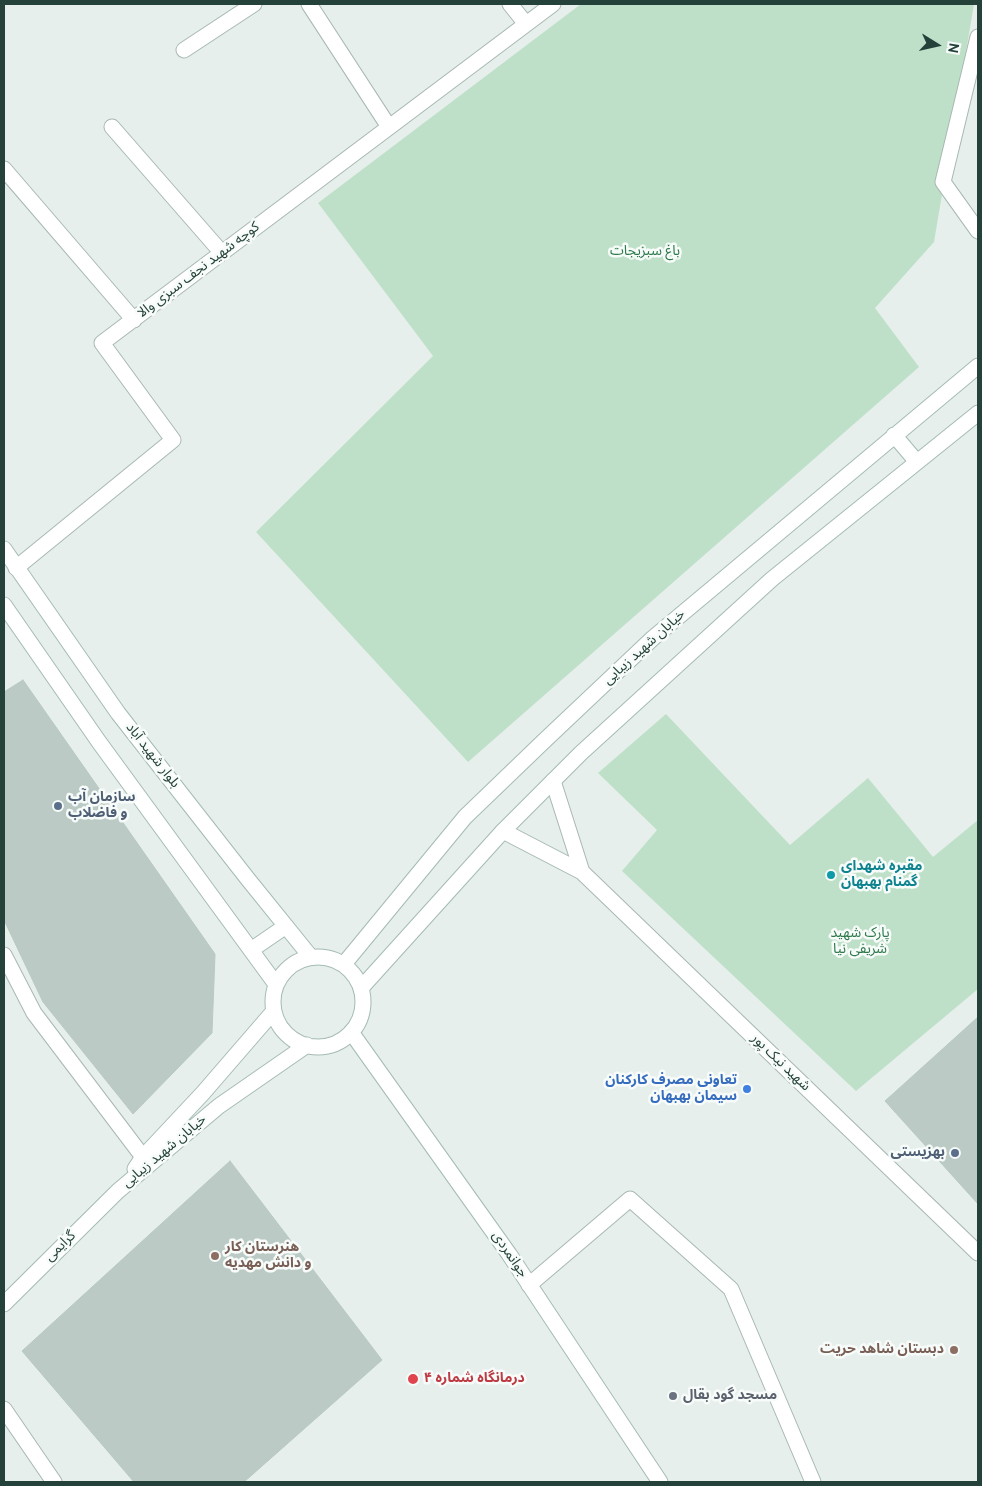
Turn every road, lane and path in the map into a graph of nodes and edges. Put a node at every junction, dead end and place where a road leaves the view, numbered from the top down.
1 (254, 4) edge
2 (309, 4) edge
3 (510, 4) edge
4 (553, 4) edge
5 (526, 24) junction
6 (978, 37) edge
7 (184, 50) dead end
8 (112, 127) dead end
9 (389, 127) junction
10 (4, 169) edge
11 (978, 231) edge
12 (222, 253) junction
13 (134, 320) junction
14 (978, 366) edge
15 (978, 413) edge
16 (894, 435) junction
17 (917, 462) junction
18 (4, 549) edge
19 (16, 568) junction
20 (4, 605) edge
21 (553, 781) junction
22 (503, 831) junction
23 (582, 872) junction
24 (286, 926) junction
25 (251, 950) junction
26 (4, 954) edge
27 (310, 956) junction
28 (344, 964) junction
29 (275, 983) junction
30 (362, 987) junction
31 (273, 1012) junction
32 (352, 1032) junction
33 (307, 1045) junction
34 (143, 1157) junction
35 (118, 1191) junction
36 (978, 1253) edge
37 (529, 1285) junction
38 (4, 1304) edge
39 (4, 1409) edge
40 (54, 1482) edge
41 (660, 1482) edge
42 (814, 1482) edge

1 - 7 main road
2 - 9 main road
3 - 5 main road
4 - 5 main road, کوچه شهید نجف سبزی والا
5 - 9 main road, کوچه شهید نجف سبزی والا
6 - 11 main road
8 - 12 main road
9 - 12 main road, کوچه شهید نجف سبزی والا
10 - 13 main road
12 - 13 main road, کوچه شهید نجف سبزی والا
13 - 19 main road, کوچه شهید نجف سبزی والا
14 - 16 main road, خیابان شهید زیبایی
15 - 17 main road
16 - 17 main road
16 - 28 main road, خیابان شهید زیبایی
17 - 21 main road
18 - 19 main road, بلوار شهید آباد
19 - 24 main road, بلوار شهید آباد
20 - 25 main road
21 - 22 main road
21 - 23 main road, شهید نیک پور
22 - 23 main road, شهید نیک پور
22 - 30 main road
23 - 36 main road, شهید نیک پور
24 - 25 main road
24 - 27 main road, بلوار شهید آباد
25 - 29 main road
26 - 34 main road
27 - 28 main road
27 - 29 main road
28 - 30 main road
29 - 31 main road
30 - 32 main road
31 - 33 main road
31 - 34 main road, خیابان شهید زیبایی
32 - 33 main road
32 - 37 main road, جوانمردی
33 - 35 main road, خیابان شهید زیبایی
34 - 35 main road, خیابان شهید زیبایی
35 - 38 main road, گرایمی
37 - 41 main road, جوانمردی
37 - 42 main road
39 - 40 main road

